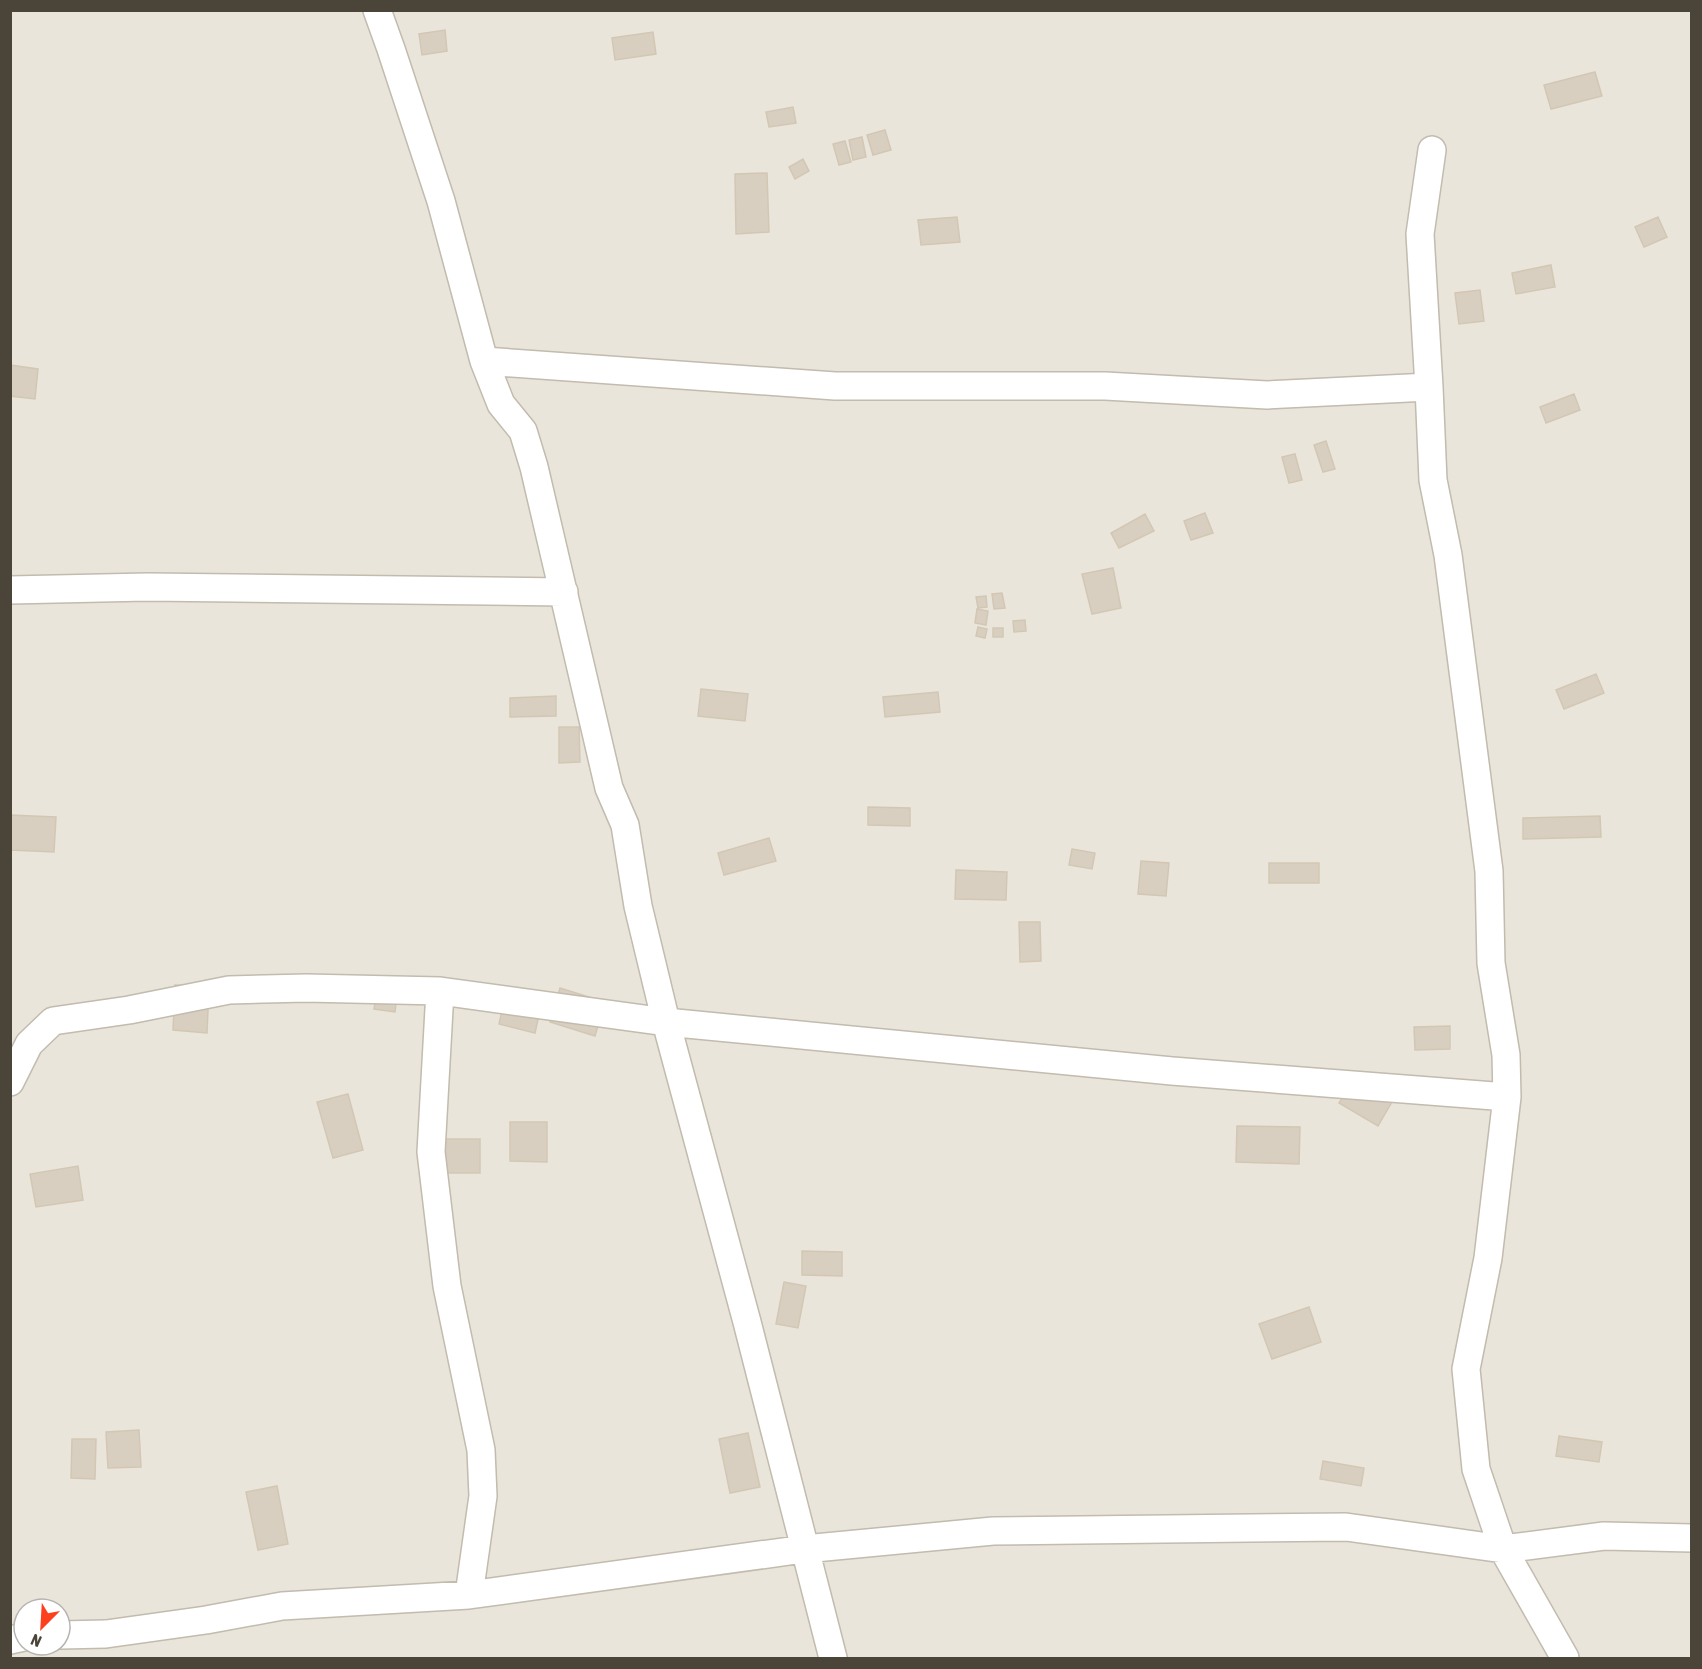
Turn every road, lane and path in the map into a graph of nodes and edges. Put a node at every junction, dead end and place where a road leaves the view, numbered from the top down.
1 (377, 10) edge
2 (1432, 150) dead end
3 (484, 361) junction
4 (1429, 387) junction
5 (10, 590) edge
6 (564, 592) junction
7 (440, 990) junction
8 (666, 1022) junction
9 (20, 1040) edge
10 (10, 1082) edge
11 (1508, 1097) junction
12 (1692, 1538) edge
13 (804, 1549) junction
14 (1503, 1549) junction
15 (469, 1595) junction
16 (72, 1635) edge
17 (833, 1659) edge
18 (1565, 1659) edge

1 - 3 street
2 - 4 street
3 - 4 street
3 - 6 street
4 - 11 street
5 - 6 street
6 - 8 street
7 - 8 street
7 - 9 street
7 - 15 street
8 - 11 street
8 - 13 street
9 - 10 street
11 - 14 street
12 - 14 street
13 - 14 street
13 - 15 street
13 - 17 street
14 - 18 street
15 - 16 street

